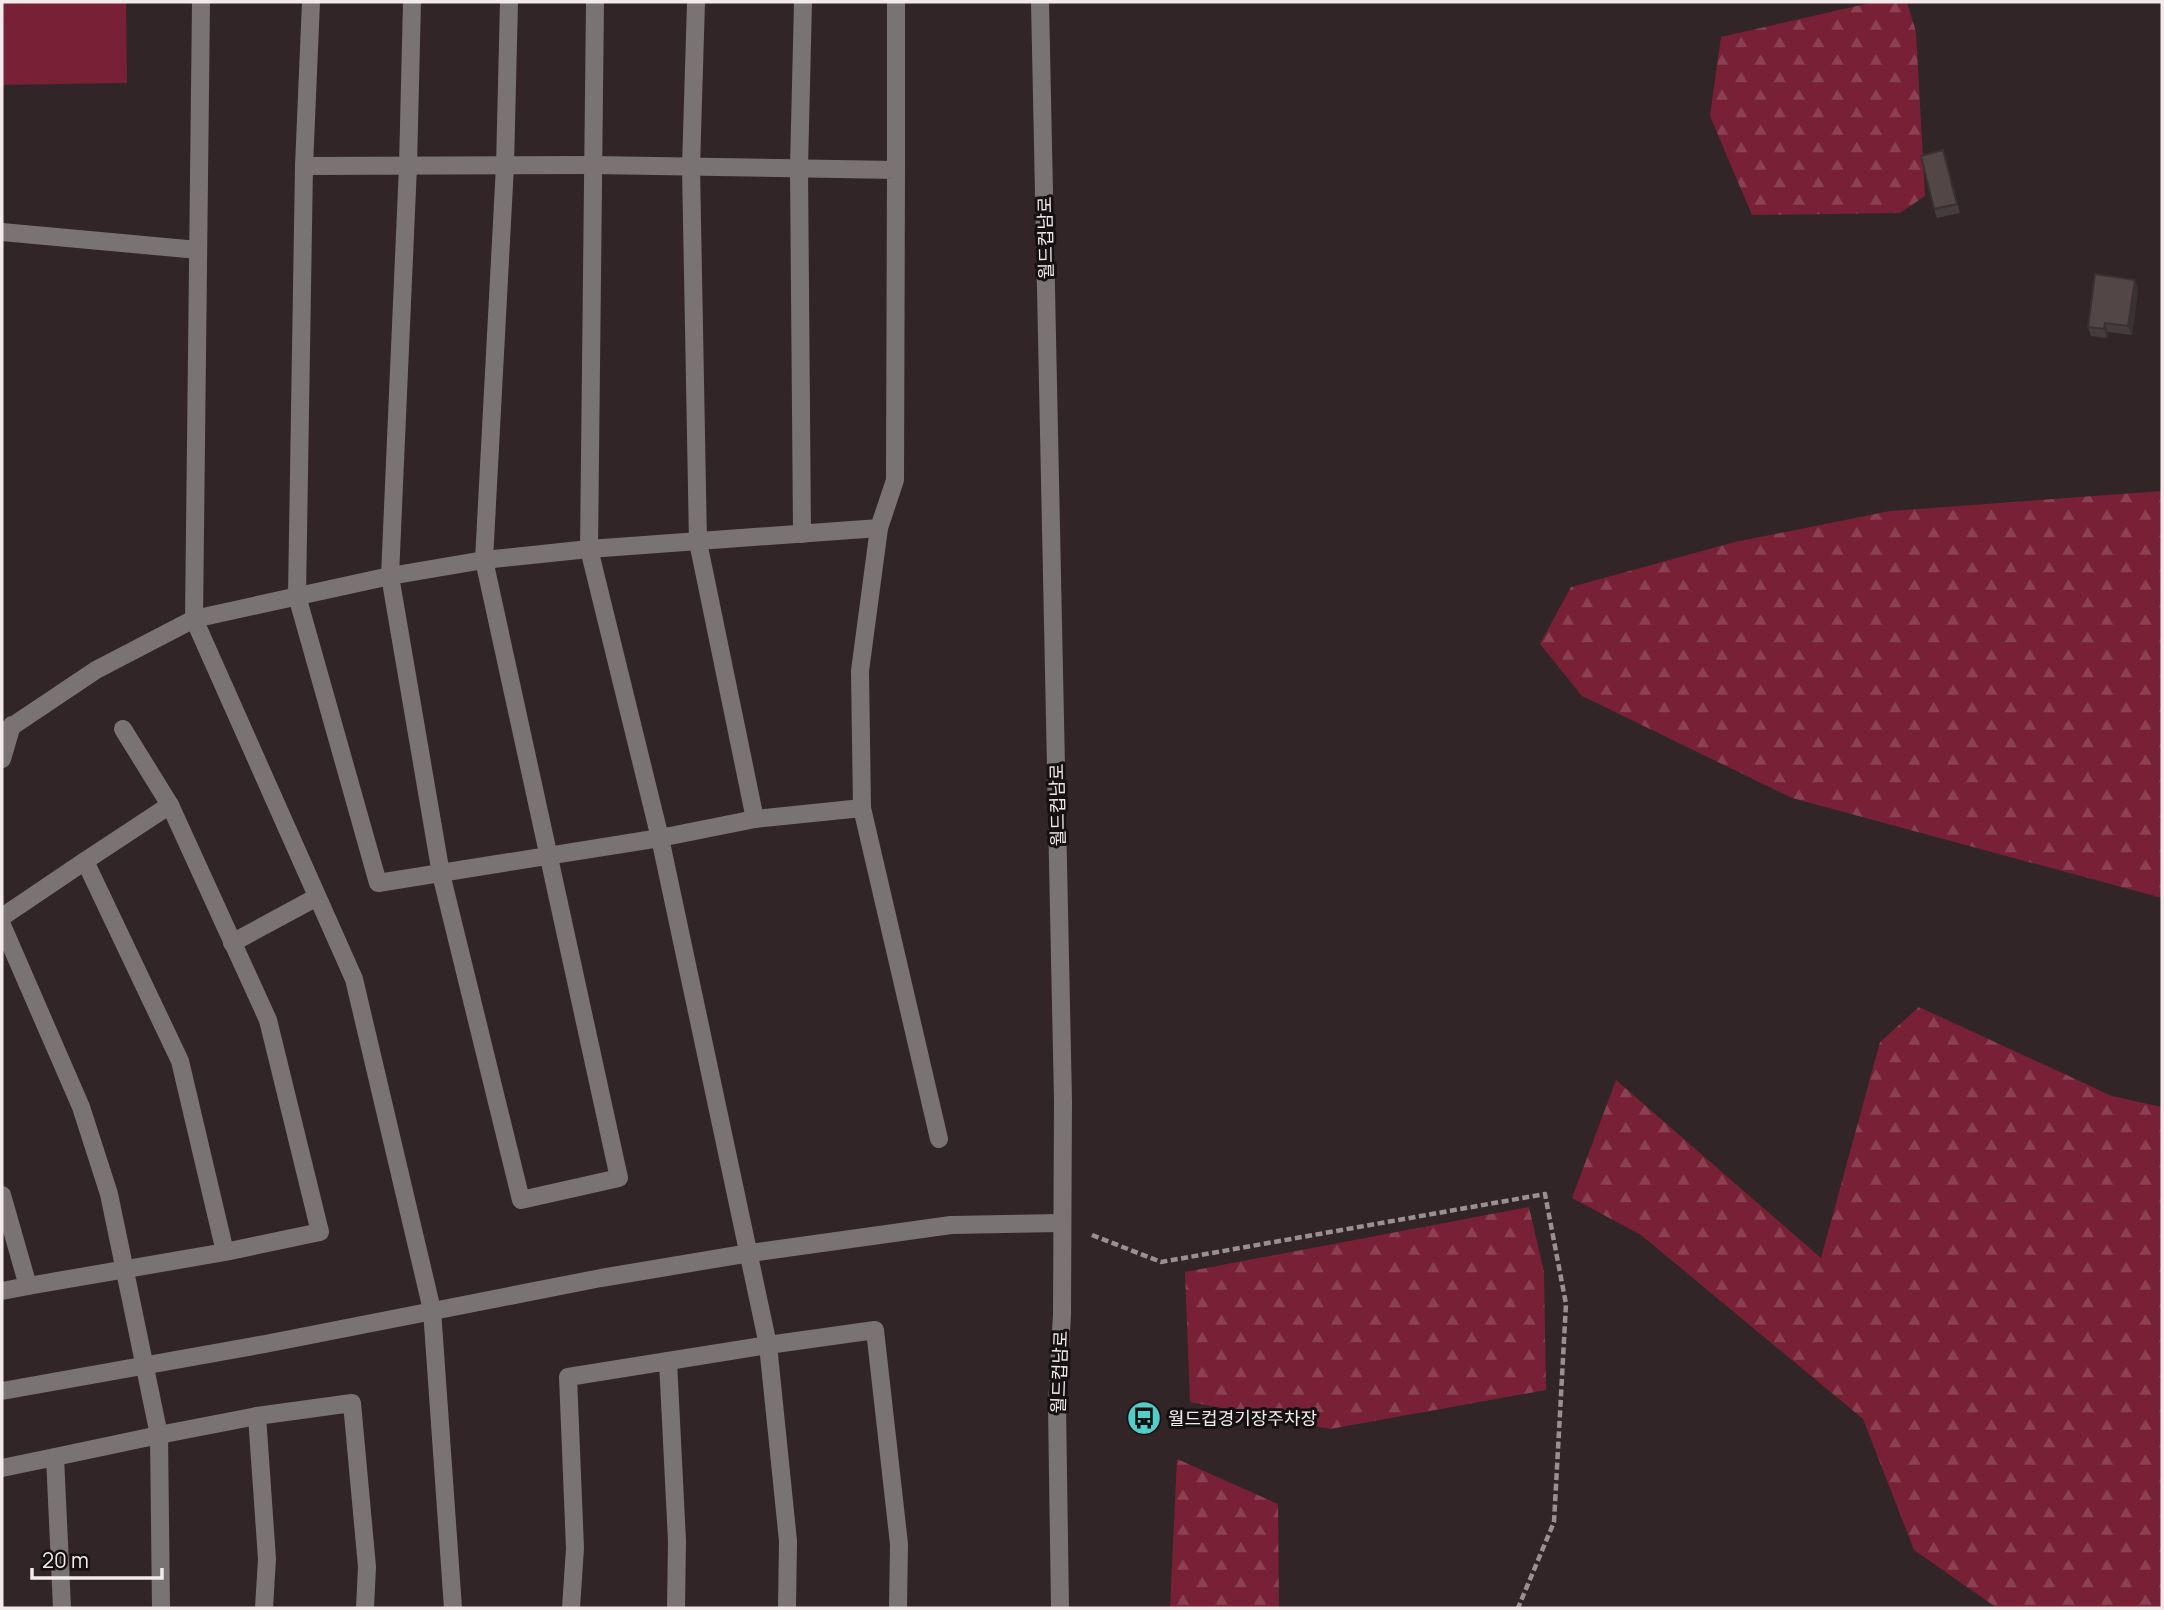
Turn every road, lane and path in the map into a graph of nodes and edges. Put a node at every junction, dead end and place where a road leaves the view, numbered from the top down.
1 (201, 2) edge
2 (311, 2) edge
3 (412, 2) edge
4 (509, 2) edge
5 (595, 2) edge
6 (696, 2) edge
7 (803, 2) edge
8 (895, 2) edge
9 (1040, 2) edge
10 (593, 165) junction
11 (304, 166) junction
12 (408, 166) junction
13 (505, 166) junction
14 (691, 167) junction
15 (799, 167) junction
16 (896, 170) junction
17 (2, 232) edge
18 (198, 250) junction
19 (879, 528) junction
20 (802, 534) junction
21 (698, 542) junction
22 (589, 549) junction
23 (484, 561) junction
24 (390, 576) junction
25 (297, 596) junction
26 (194, 618) junction
27 (7, 729) edge
28 (123, 729) dead end
29 (2, 759) edge
30 (170, 805) junction
31 (862, 808) junction
32 (755, 819) junction
33 (660, 838) junction
34 (550, 856) junction
35 (85, 861) junction
36 (441, 874) junction
37 (317, 897) junction
38 (2, 917) edge
39 (2, 925) edge
40 (232, 943) junction
41 (939, 1139) dead end
42 (2, 1195) edge
43 (1062, 1223) junction
44 (225, 1252) junction
45 (750, 1253) junction
46 (125, 1269) junction
47 (28, 1286) junction
48 (2, 1291) edge
49 (432, 1310) junction
50 (768, 1345) junction
51 (668, 1361) junction
52 (145, 1364) junction
53 (2, 1391) edge
54 (257, 1416) junction
55 (159, 1435) junction
56 (55, 1457) junction
57 (2, 1468) edge
58 (62, 1608) edge
59 (161, 1608) edge
60 (264, 1608) edge
61 (365, 1608) edge
62 (453, 1608) edge
63 (571, 1608) edge
64 (676, 1608) edge
65 (787, 1608) edge
66 (898, 1608) edge
67 (1060, 1608) edge
68 (1518, 1608) edge

1 - 18 street
2 - 11 street
3 - 12 street
4 - 13 street
5 - 10 street
6 - 14 street
7 - 15 street
8 - 16 street
9 - 43 street, 월드컵남로
10 - 13 street
10 - 14 street
10 - 22 street
11 - 12 street
11 - 25 street
12 - 13 street
12 - 24 street
13 - 23 street
14 - 15 street
14 - 21 street
15 - 16 street
15 - 20 street
16 - 19 street
17 - 18 street
18 - 26 street
19 - 20 street
19 - 31 street
20 - 21 street
21 - 22 street
21 - 32 street
22 - 23 street
22 - 33 street
23 - 24 street
23 - 34 street
24 - 25 street
24 - 36 street
25 - 26 street
25 - 36 street
26 - 27 street
26 - 37 street
27 - 29 street
28 - 30 street
30 - 35 street
30 - 40 street
31 - 32 street
31 - 41 street
32 - 33 street
33 - 34 street
33 - 45 street
34 - 36 street
34 - 36 street
35 - 38 street
35 - 44 street
37 - 40 street
37 - 49 street
39 - 46 street
40 - 44 street
42 - 47 street
43 - 45 street
43 - 67 street, 월드컵남로
43 - 68 path
44 - 46 street
45 - 49 street
45 - 50 street
46 - 47 street
46 - 52 street
47 - 48 street
49 - 52 street
49 - 62 street
50 - 51 street
50 - 65 street
50 - 66 street
51 - 63 street
51 - 64 street
52 - 53 street
52 - 55 street
54 - 55 street
54 - 60 street
54 - 61 street
55 - 56 street
55 - 59 street
56 - 57 street
56 - 58 street

